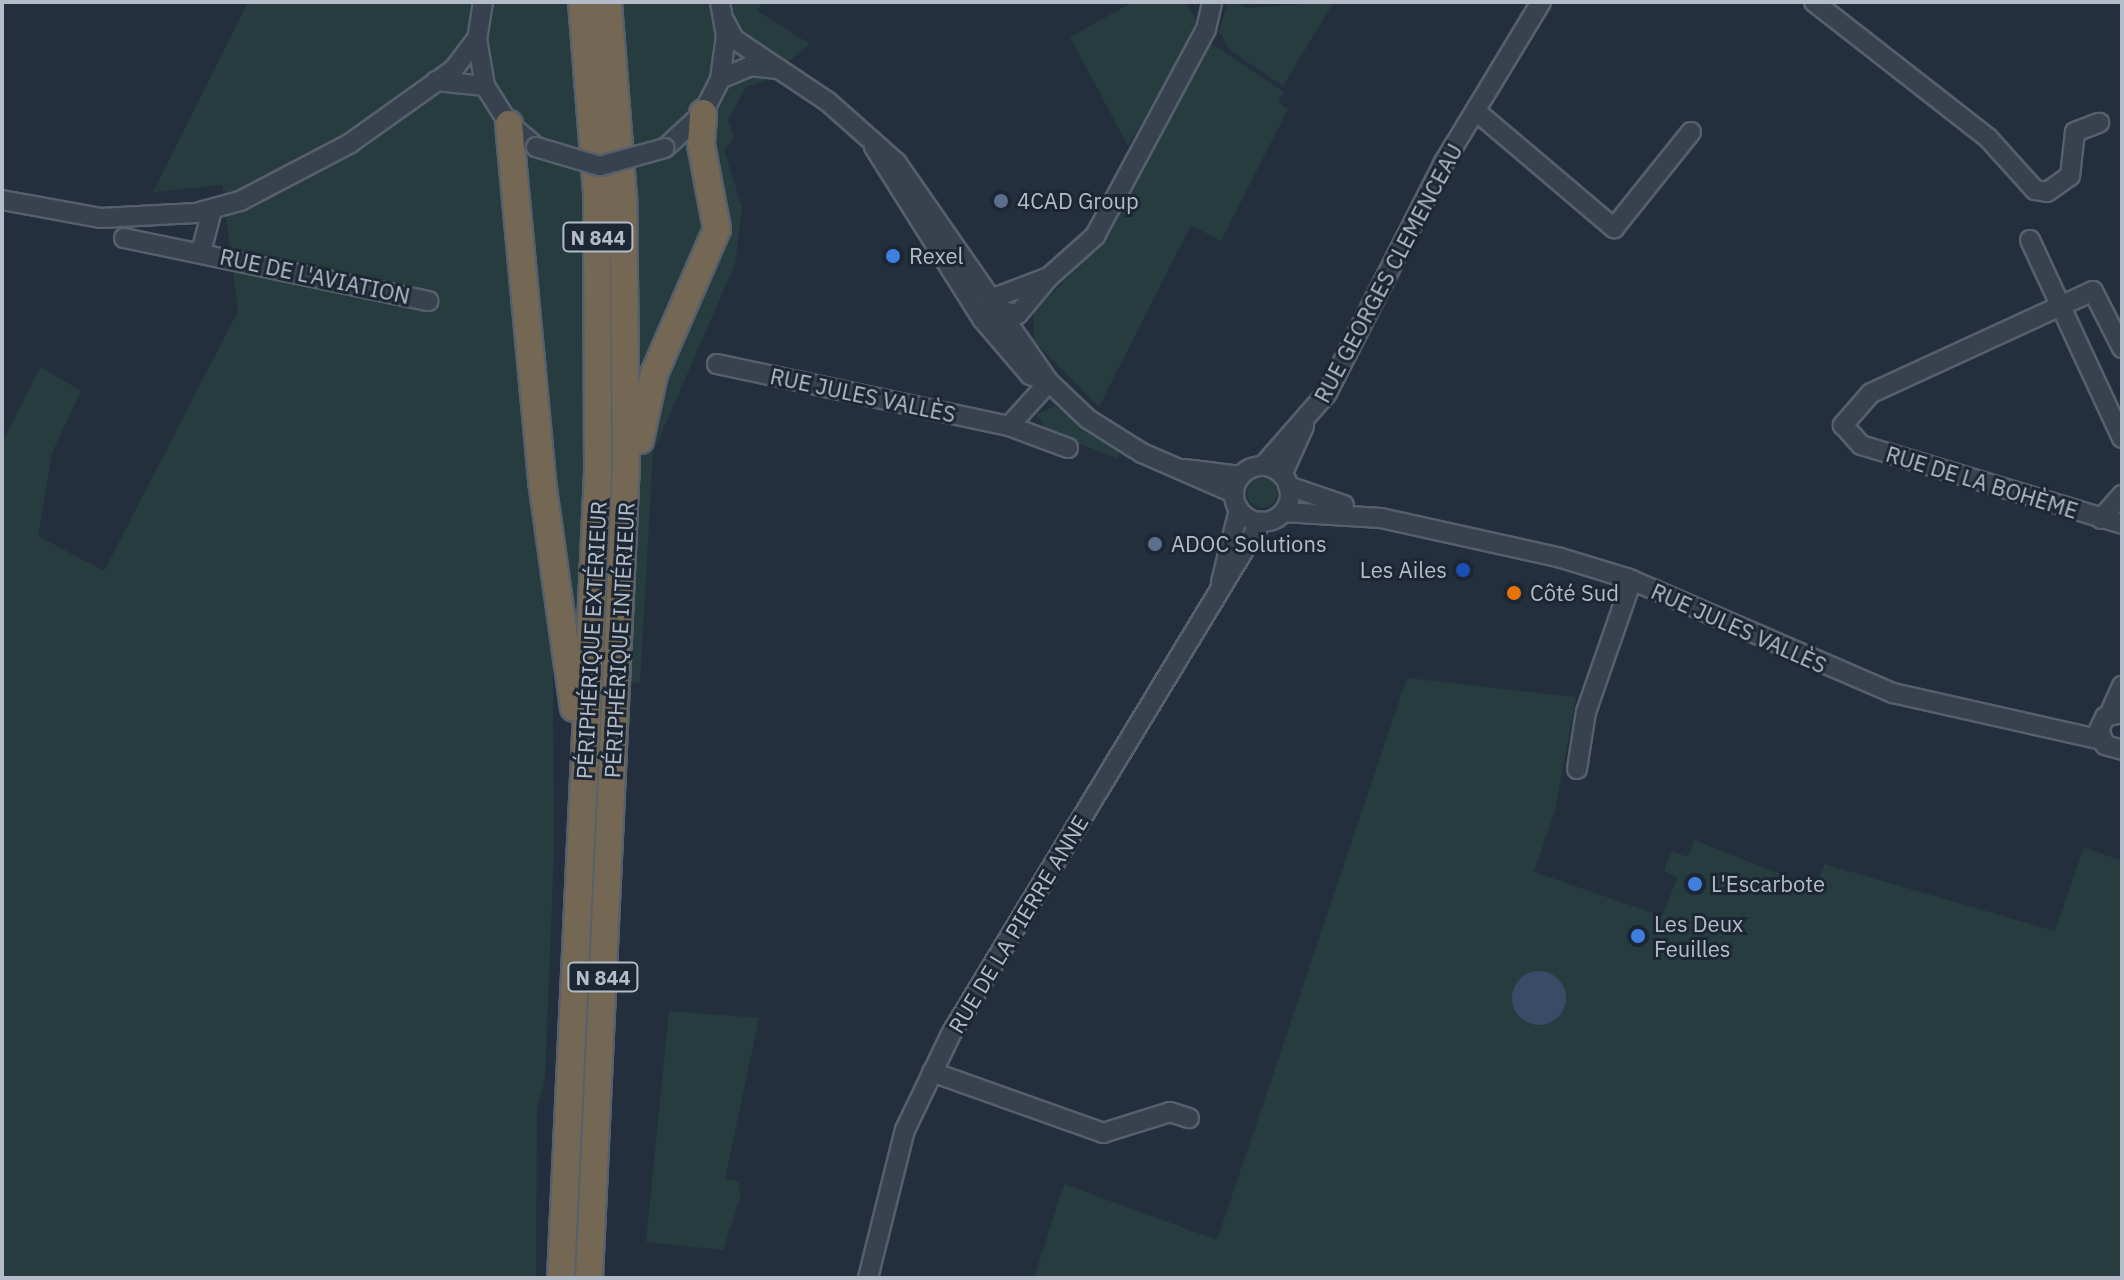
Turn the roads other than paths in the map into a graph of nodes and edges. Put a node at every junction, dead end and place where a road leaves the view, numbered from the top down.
1 (483, 2) edge
2 (582, 2) edge
3 (608, 2) edge
4 (720, 2) edge
5 (1212, 2) edge
6 (1541, 2) edge
7 (1814, 2) edge
8 (725, 22) junction
9 (477, 39) junction
10 (779, 70) junction
11 (720, 79) junction
12 (436, 81) junction
13 (485, 86) junction
14 (1477, 112) junction
15 (703, 113) junction
16 (2099, 123) dead end
17 (509, 124) junction
18 (1691, 132) dead end
19 (2, 200) edge
20 (212, 210) junction
21 (124, 238) dead end
22 (2030, 240) dead end
23 (201, 252) junction
24 (429, 301) dead end
25 (2059, 306) junction
26 (993, 309) junction
27 (2122, 348) edge
28 (717, 364) dead end
29 (1049, 382) junction
30 (1307, 419) junction
31 (1009, 426) junction
32 (2122, 438) edge
33 (1068, 448) dead end
34 (626, 464) junction
35 (1263, 466) junction
36 (1285, 480) junction
37 (1238, 493) junction
38 (2122, 495) edge
39 (1284, 512) junction
40 (1381, 518) junction
41 (2101, 519) junction
42 (1261, 522) junction
43 (2122, 524) edge
44 (1632, 580) junction
45 (1219, 592) junction
46 (2122, 686) edge
47 (2108, 722) edge
48 (2122, 750) edge
49 (1577, 769) dead end
50 (584, 796) junction
51 (932, 1072) junction
52 (1189, 1118) dead end
53 (561, 1278) edge
54 (589, 1278) edge
55 (868, 1278) edge

1 - 9 street
2 - 50 highway, PÉRIPHÉRIQUE EXTÉRIEUR / N 844
3 - 34 highway, PÉRIPHÉRIQUE INTÉRIEUR / N 844
4 - 8 street
5 - 26 street
6 - 14 street, RUE GEORGES CLEMENCEAU
7 - 16 street
8 - 10 street
8 - 11 street
9 - 12 street
9 - 13 street
10 - 11 street
10 - 26 street
11 - 15 street
12 - 13 street
12 - 20 street
13 - 17 street
14 - 18 street
14 - 30 street, RUE GEORGES CLEMENCEAU
15 - 17 street, bridge
15 - 34 highway
17 - 50 highway
19 - 20 street
20 - 23 street, RUE DE L'AVIATION
21 - 23 street, RUE DE L'AVIATION
22 - 25 street
23 - 24 street, RUE DE L'AVIATION
25 - 27 street
25 - 32 street
25 - 41 street, RUE DE LA BOHÈME
26 - 29 street
28 - 31 street, RUE JULES VALLÈS
29 - 31 street
29 - 37 street
30 - 35 street, RUE GEORGES CLEMENCEAU
30 - 36 street, RUE GEORGES CLEMENCEAU
31 - 33 street, RUE JULES VALLÈS
34 - 54 highway, PÉRIPHÉRIQUE INTÉRIEUR / N 844
35 - 36 street, RUE JULES VALLÈS
35 - 37 street
36 - 39 street, RUE GEORGES CLEMENCEAU
36 - 40 street, RUE JULES VALLÈS
37 - 42 street
37 - 45 street, RUE DE LA PIERRE ANNE
38 - 41 street
39 - 40 street, RUE JULES VALLÈS
39 - 42 street
40 - 44 street, RUE JULES VALLÈS
41 - 43 street, RUE DE LA BOHÈME
42 - 45 street, RUE DE LA PIERRE ANNE
44 - 47 street, RUE JULES VALLÈS
44 - 49 street
45 - 51 street, RUE DE LA PIERRE ANNE
46 - 47 street
47 - 48 street
50 - 53 highway, PÉRIPHÉRIQUE EXTÉRIEUR / N 844
51 - 52 street
51 - 55 street, RUE DE LA PIERRE ANNE

